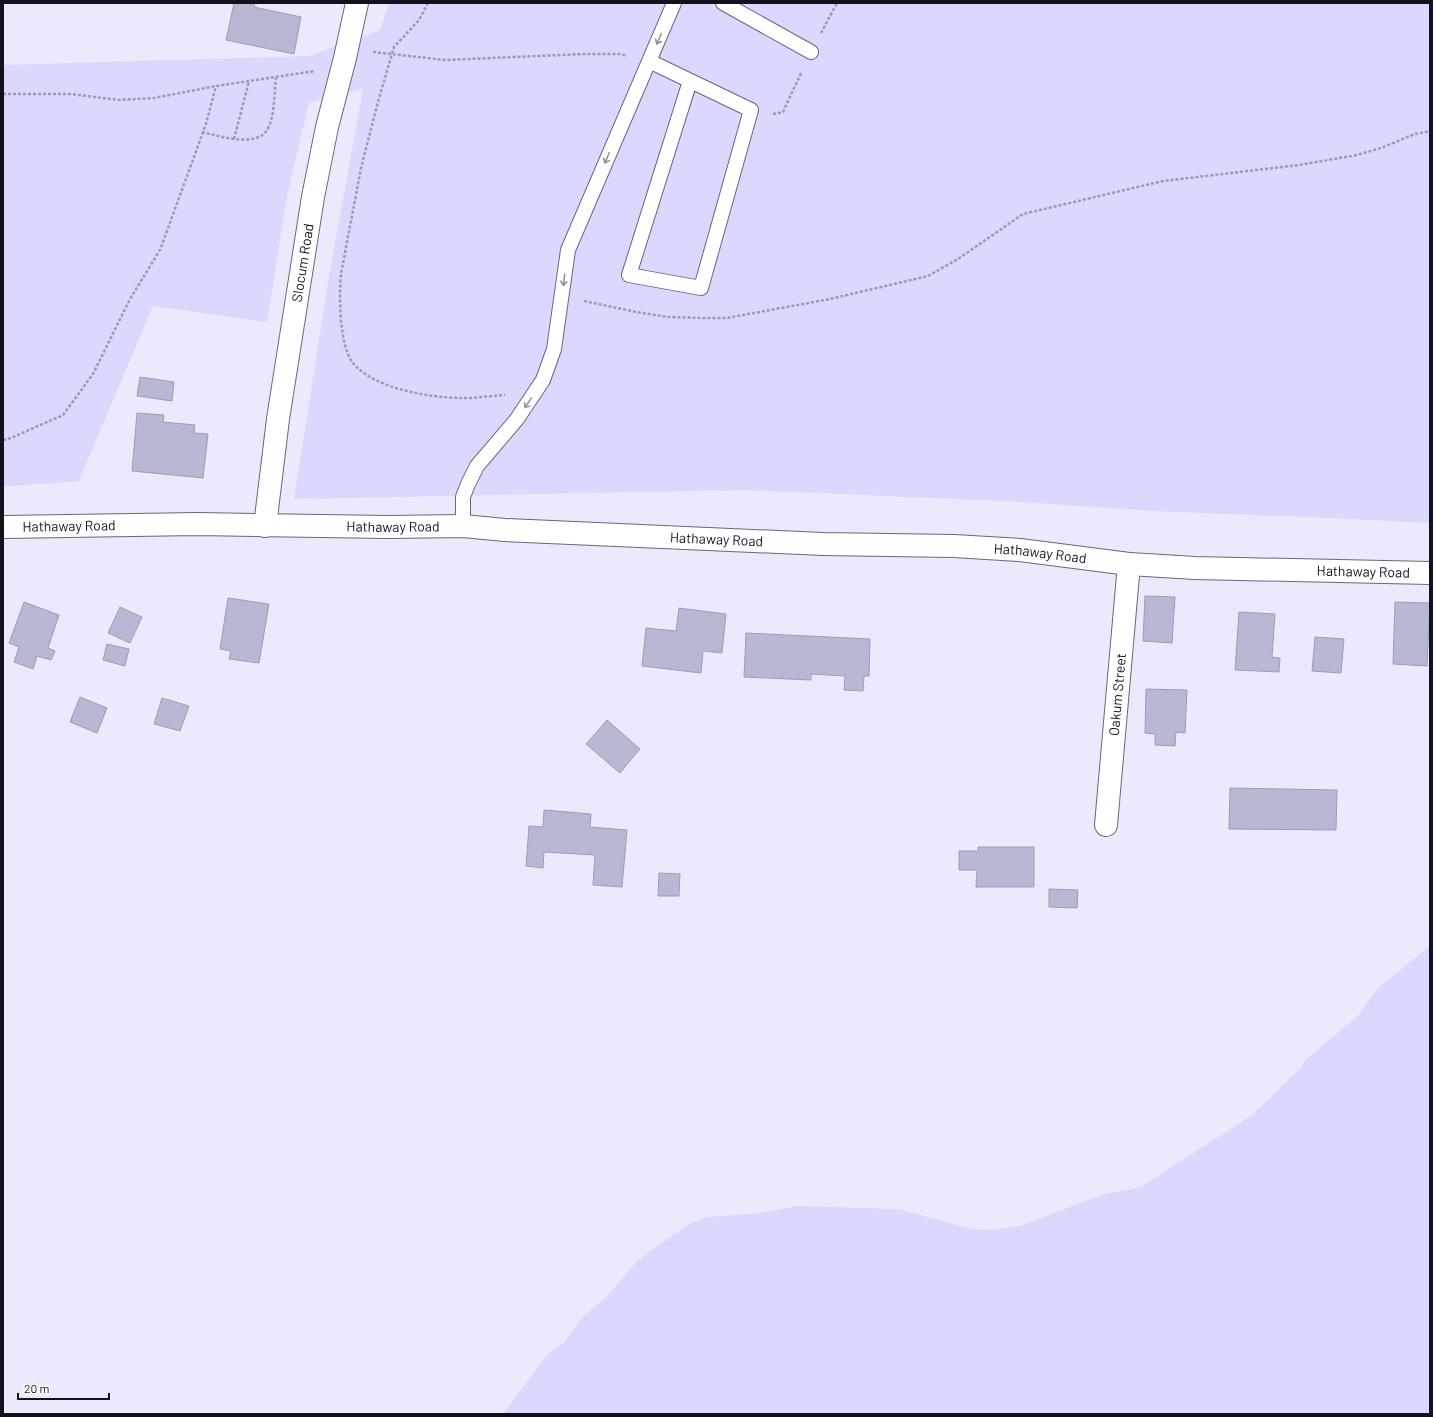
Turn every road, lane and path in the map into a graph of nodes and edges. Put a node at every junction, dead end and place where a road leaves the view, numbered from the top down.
1 (357, 3) edge
2 (428, 3) edge
3 (674, 3) edge
4 (723, 3) edge
5 (811, 52) dead end
6 (649, 61) junction
7 (276, 78) dead end
8 (249, 81) dead end
9 (690, 81) junction
10 (216, 86) dead end
11 (1430, 131) edge
12 (202, 132) junction
13 (234, 139) junction
14 (562, 296) junction
15 (536, 391) junction
16 (3, 440) edge
17 (265, 526) junction
18 (463, 526) junction
19 (3, 527) edge
20 (1129, 564) junction
21 (1430, 573) edge
22 (1106, 826) dead end

1 - 17 main road, Slocum Road
2 - 15 path
3 -> 6 lane
4 - 5 lane
6 - 9 lane
6 -> 14 lane
7 - 13 path
8 - 13 path
9 - 9 lane
10 - 12 path
11 - 14 path
12 - 13 path
12 - 16 path
14 - 15 lane
15 -> 18 lane
17 - 18 main road, Hathaway Road
17 - 19 main road, Hathaway Road
18 - 20 main road, Hathaway Road
20 - 21 main road, Hathaway Road
20 - 22 main road, Oakum Street

